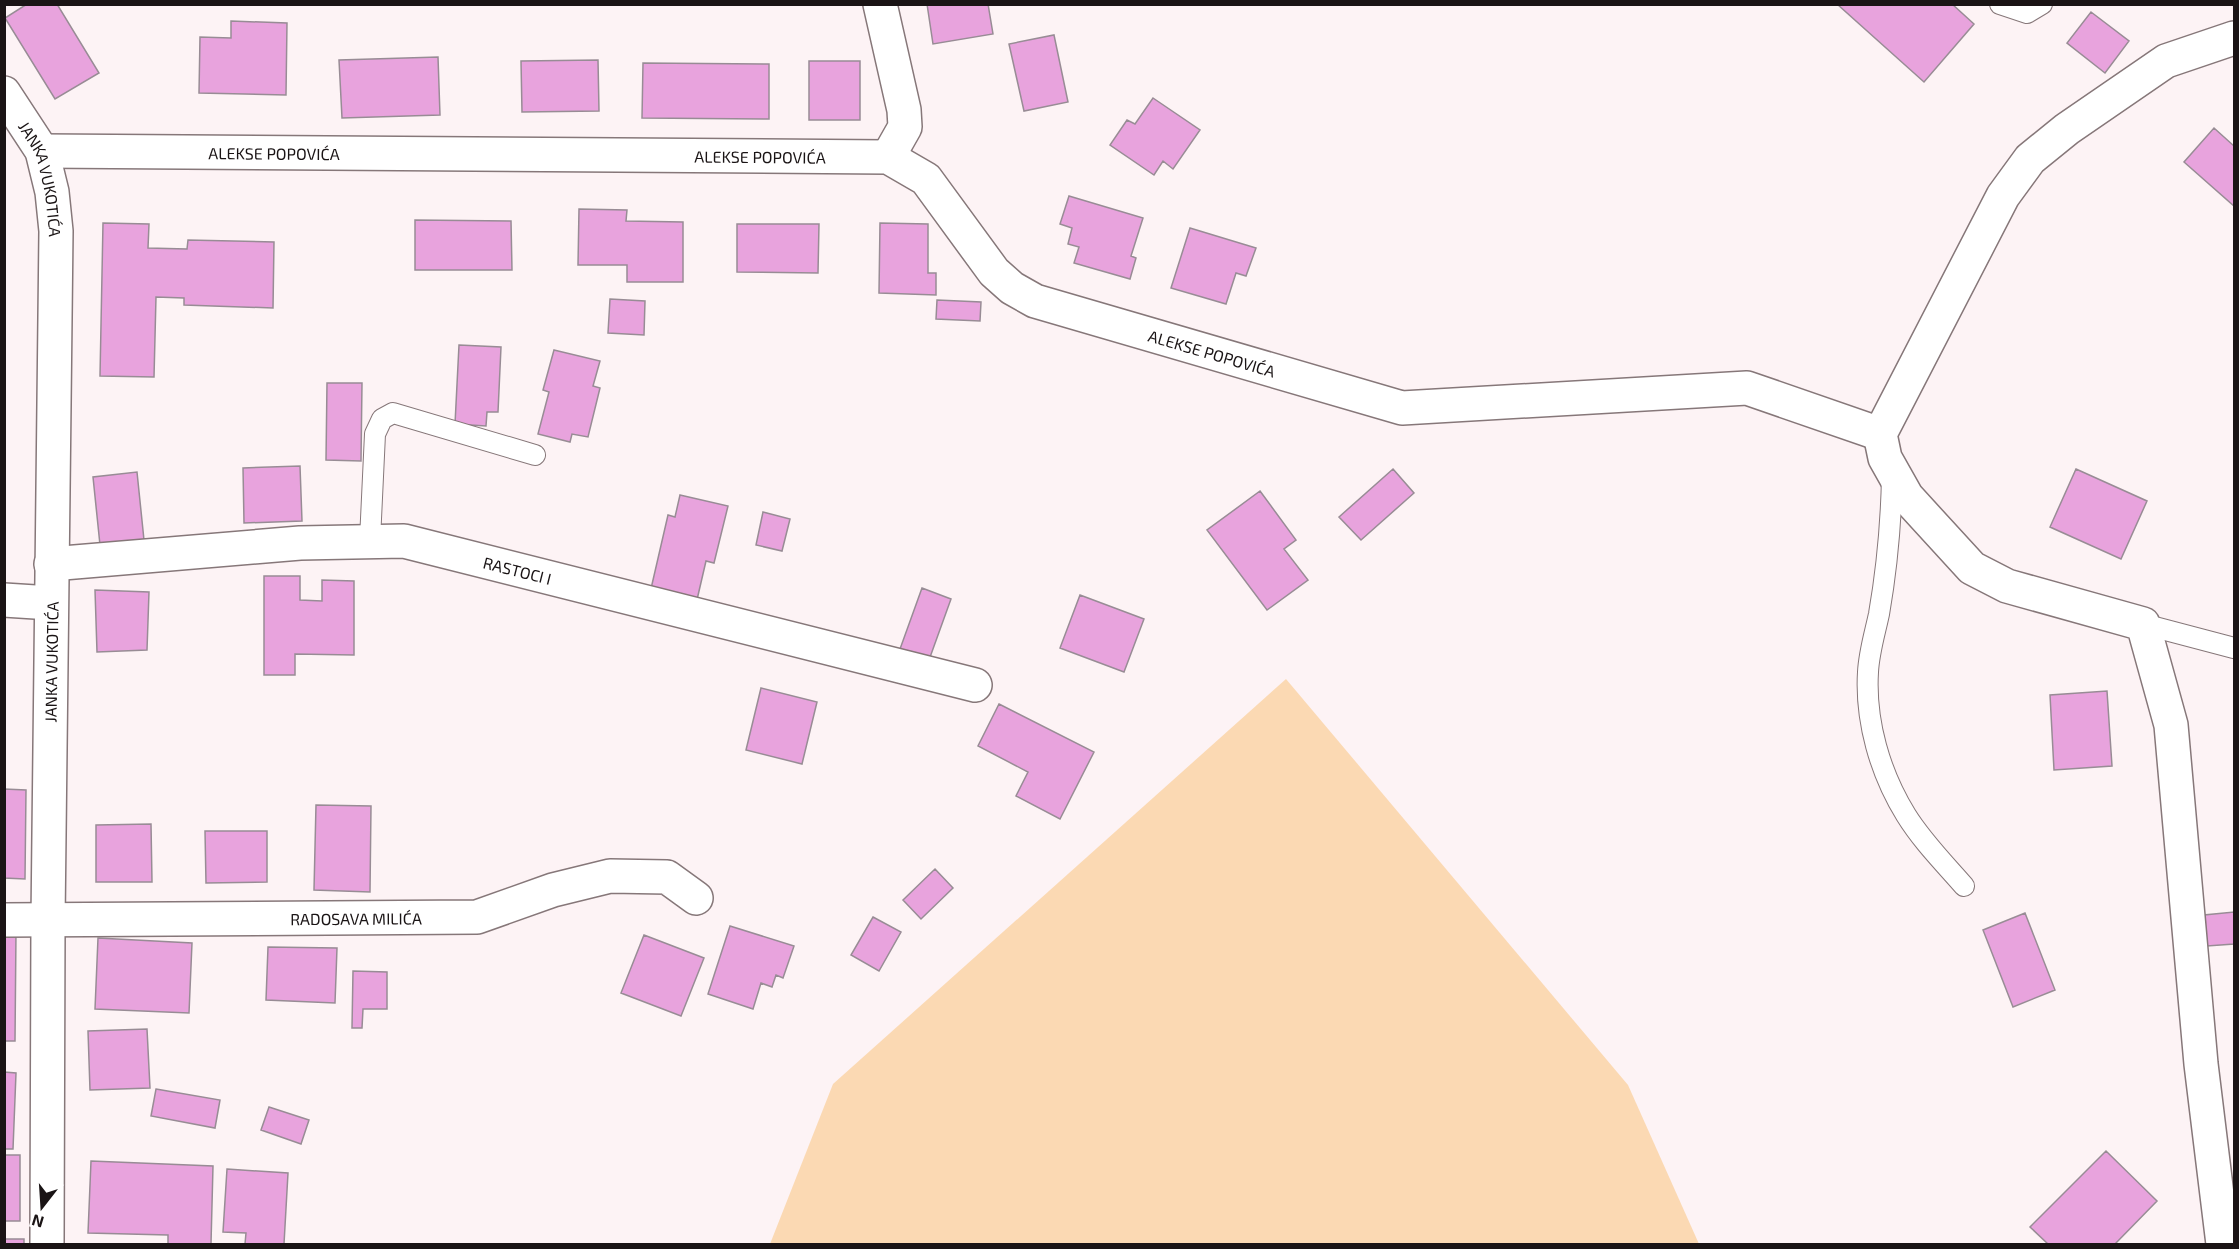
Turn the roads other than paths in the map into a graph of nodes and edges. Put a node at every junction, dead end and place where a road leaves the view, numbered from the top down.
1 (880, 4) edge
2 (2000, 4) edge
3 (2042, 4) edge
4 (2235, 38) edge
5 (4, 93) edge
6 (42, 151) junction
7 (888, 157) junction
8 (1880, 434) junction
9 (535, 455) dead end
10 (1893, 472) junction
11 (370, 540) junction
12 (51, 564) junction
13 (4, 600) edge
14 (51, 603) junction
15 (2144, 624) junction
16 (2235, 648) edge
17 (975, 685) dead end
18 (1964, 886) dead end
19 (696, 898) dead end
20 (4, 920) edge
21 (48, 921) junction
22 (47, 1245) edge
23 (2223, 1245) edge

1 - 7 street
2 - 3 lane
4 - 8 street
5 - 6 street, JANKA VUKOTIĆA
6 - 7 street, ALEKSE POPOVIĆA
6 - 12 street, JANKA VUKOTIĆA
7 - 8 street, ALEKSE POPOVIĆA
8 - 10 street
9 - 11 lane
10 - 15 street
10 - 18 lane
11 - 12 street, RASTOCI I
11 - 17 street, RASTOCI I
12 - 14 street, JANKA VUKOTIĆA
13 - 14 street
14 - 21 street, JANKA VUKOTIĆA
15 - 16 lane
15 - 23 street
19 - 21 street, RADOSAVA MILIĆA
20 - 21 street, RADOSAVA MILIĆA
21 - 22 street, JANKA VUKOTIĆA

